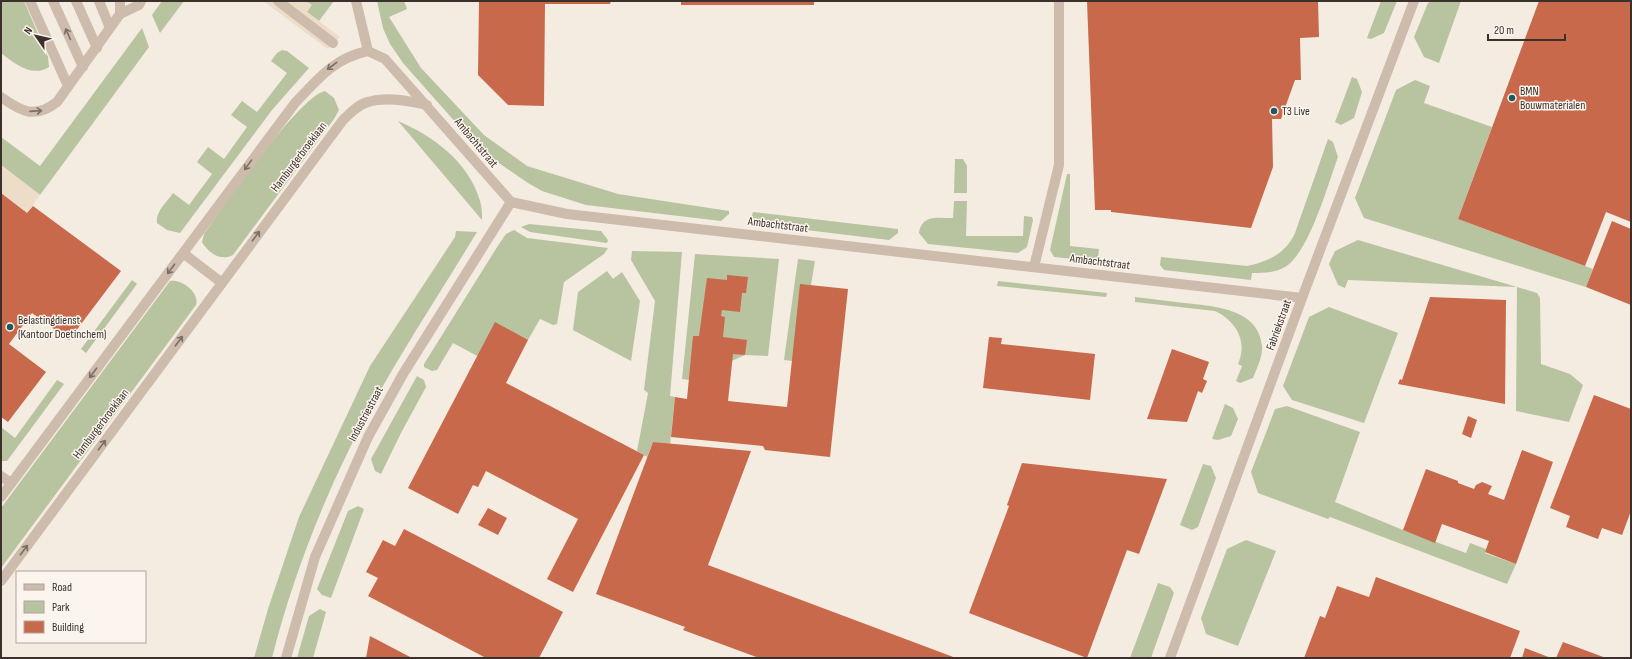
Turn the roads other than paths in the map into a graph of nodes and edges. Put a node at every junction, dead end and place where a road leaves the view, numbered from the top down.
1 (30, 1) edge
2 (53, 1) edge
3 (76, 1) edge
4 (99, 1) edge
5 (120, 1) edge
6 (141, 1) edge
7 (278, 1) edge
8 (356, 1) edge
9 (1059, 1) edge
10 (1414, 1) edge
11 (120, 14) junction
12 (110, 28) junction
13 (333, 43) dead end
14 (96, 48) junction
15 (368, 51) junction
16 (82, 67) junction
17 (68, 86) junction
18 (1, 97) edge
19 (427, 105) junction
20 (511, 202) junction
21 (183, 253) junction
22 (1034, 267) junction
23 (222, 283) junction
24 (1302, 298) junction
25 (1, 476) edge
26 (11, 483) junction
27 (1, 497) edge
28 (1, 581) edge
29 (286, 658) edge
30 (1170, 658) edge

1 - 17 street
16 -> 2 street
3 - 14 street
4 - 12 street
5 - 11 street
6 - 11 street
7 - 13 street
8 - 15 street
9 - 22 street
10 - 24 street, Fabriekstraat
11 - 12 street
12 - 14 street
14 - 16 street
15 - 19 street, Ambachtstraat
15 -> 21 street
16 - 17 street
18 -> 17 street
19 - 20 street, Ambachtstraat
23 -> 19 street, Hamburgerbroeklaan
20 - 22 street, Ambachtstraat
20 - 29 street, Industriestraat
21 - 23 street
21 -> 26 street
22 - 24 street, Ambachtstraat
28 -> 23 street, Hamburgerbroeklaan
24 - 30 street, Fabriekstraat
25 - 26 street
26 - 27 street

